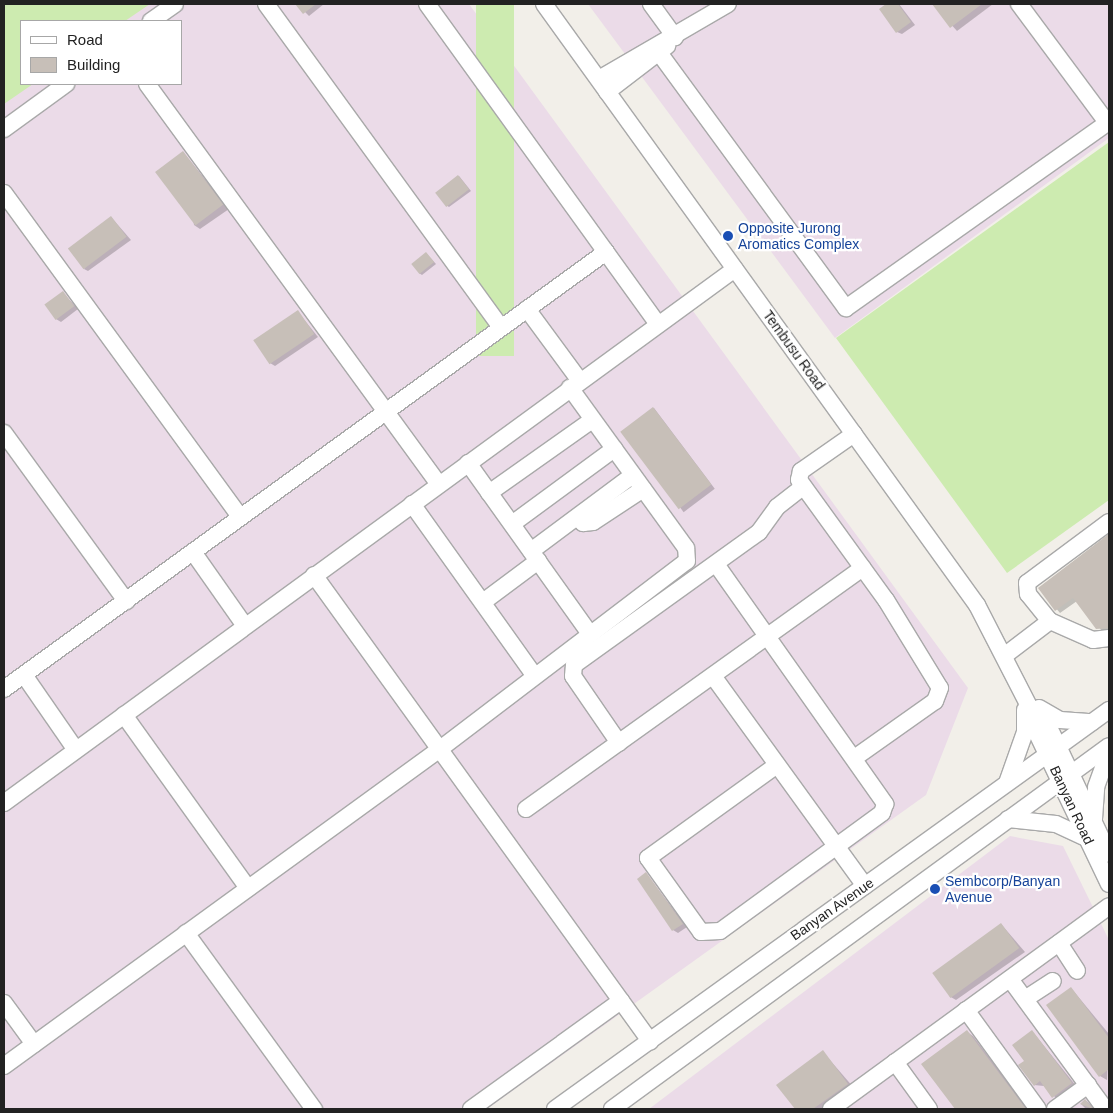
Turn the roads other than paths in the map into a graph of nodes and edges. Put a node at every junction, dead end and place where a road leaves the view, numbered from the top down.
1 (175, 4) edge
2 (266, 4) edge
3 (427, 4) edge
4 (544, 4) edge
5 (651, 4) edge
6 (728, 4) edge
7 (1019, 4) edge
8 (152, 20) edge
9 (675, 37) junction
10 (660, 54) junction
11 (65, 85) edge
12 (148, 85) edge
13 (603, 85) junction
14 (1108, 123) edge
15 (4, 129) edge
16 (4, 193) edge
17 (606, 252) junction
18 (735, 269) junction
19 (527, 309) junction
20 (658, 324) junction
21 (501, 328) junction
22 (575, 385) junction
23 (387, 411) junction
24 (592, 420) junction
25 (4, 433) edge
26 (854, 434) junction
27 (614, 449) junction
28 (468, 463) junction
29 (638, 482) junction
30 (439, 484) junction
31 (803, 487) junction
32 (489, 493) junction
33 (412, 504) junction
34 (240, 517) junction
35 (1109, 522) edge
36 (512, 524) junction
37 (193, 552) junction
38 (535, 556) junction
39 (716, 564) junction
40 (864, 568) junction
41 (314, 575) junction
42 (126, 601) junction
43 (483, 602) junction
44 (1050, 621) junction
45 (245, 626) junction
46 (590, 634) junction
47 (768, 636) junction
48 (1109, 638) edge
49 (1004, 656) junction
50 (24, 675) junction
51 (534, 675) junction
52 (712, 676) junction
53 (4, 689) edge
54 (1027, 702) junction
55 (1109, 710) edge
56 (124, 715) junction
57 (1092, 722) junction
58 (619, 742) junction
59 (1109, 746) edge
60 (440, 749) junction
61 (76, 750) junction
62 (1053, 750) junction
63 (1109, 751) edge
64 (856, 757) junction
65 (777, 764) junction
66 (1066, 777) junction
67 (1007, 783) junction
68 (4, 803) edge
69 (526, 809) dead end
70 (1008, 819) junction
71 (1094, 823) junction
72 (1088, 839) junction
73 (837, 847) junction
74 (1109, 854) edge
75 (1109, 884) edge
76 (865, 886) junction
77 (248, 888) junction
78 (1109, 906) edge
79 (186, 933) junction
80 (1060, 943) junction
81 (1077, 971) dead end
82 (1010, 979) junction
83 (1053, 981) dead end
84 (1025, 999) junction
85 (621, 1001) junction
86 (4, 1003) edge
87 (966, 1010) junction
88 (650, 1041) junction
89 (34, 1044) junction
90 (895, 1062) junction
91 (4, 1066) edge
92 (1088, 1085) junction
93 (314, 1109) edge
94 (472, 1109) edge
95 (555, 1109) edge
96 (612, 1109) edge
97 (831, 1109) edge
98 (929, 1109) edge
99 (1038, 1109) edge
100 (1055, 1109) edge
101 (1105, 1109) edge

1 - 8 street
2 - 21 street
3 - 17 street
4 - 13 street, Tembusu Road
5 - 9 street
6 - 9 street
7 - 14 street
9 - 10 street
9 - 13 street
10 - 13 street
10 - 14 street
11 - 15 street
12 - 23 street
13 - 18 street, Tembusu Road
16 - 34 street
17 - 19 street
17 - 20 street
18 - 20 street
18 - 26 street, Tembusu Road
19 - 21 street
19 - 22 street
20 - 22 street
21 - 23 street
22 - 24 street
22 - 28 street
23 - 30 street
23 - 34 street
24 - 27 street
24 - 32 street
25 - 42 street
26 - 31 street
26 - 49 street, Tembusu Road
27 - 29 street
27 - 36 street
28 - 30 street
28 - 32 street
29 - 38 street
29 - 46 street
30 - 33 street
31 - 39 street
31 - 40 street
32 - 36 street
33 - 41 street
33 - 43 street
34 - 37 street
35 - 44 street
36 - 38 street
37 - 42 street
37 - 45 street
38 - 43 street
38 - 46 street
39 - 47 street
39 - 58 street
40 - 47 street
40 - 64 street
41 - 45 street
41 - 60 street
42 - 50 street
43 - 51 street
44 - 48 street
44 - 49 street
45 - 56 street
46 - 51 street
47 - 52 street
47 - 64 street
49 - 54 street, Tembusu Road
50 - 53 street
50 - 61 street
51 - 60 street
52 - 58 street
52 - 65 street
54 - 57 street
54 - 62 street, Tembusu Road
54 - 67 street
55 - 57 street, Banyan Avenue
56 - 61 street
56 - 77 street
57 - 62 street, Banyan Avenue
58 - 69 street
59 - 66 street
60 - 77 street
60 - 85 street
61 - 68 street
62 - 66 street, Banyan Road
62 - 67 street, Banyan Avenue
63 - 71 street
64 - 73 street
65 - 73 street
65 - 73 street
66 - 70 street
66 - 71 street, Banyan Road
66 - 72 street, Banyan Road
67 - 76 street, Banyan Avenue
70 - 72 street
70 - 96 street
71 - 74 street, Banyan Road
72 - 75 street, Banyan Road
73 - 76 street
76 - 88 street, Banyan Avenue
77 - 79 street
78 - 80 street
79 - 89 street
79 - 93 street
80 - 81 street
80 - 82 street
82 - 84 street
82 - 87 street
83 - 84 street
84 - 92 street
85 - 88 street
85 - 94 street
86 - 89 street
87 - 90 street
87 - 99 street
88 - 95 street, Banyan Avenue
89 - 91 street
90 - 97 street
90 - 98 street
92 - 100 street
92 - 101 street

